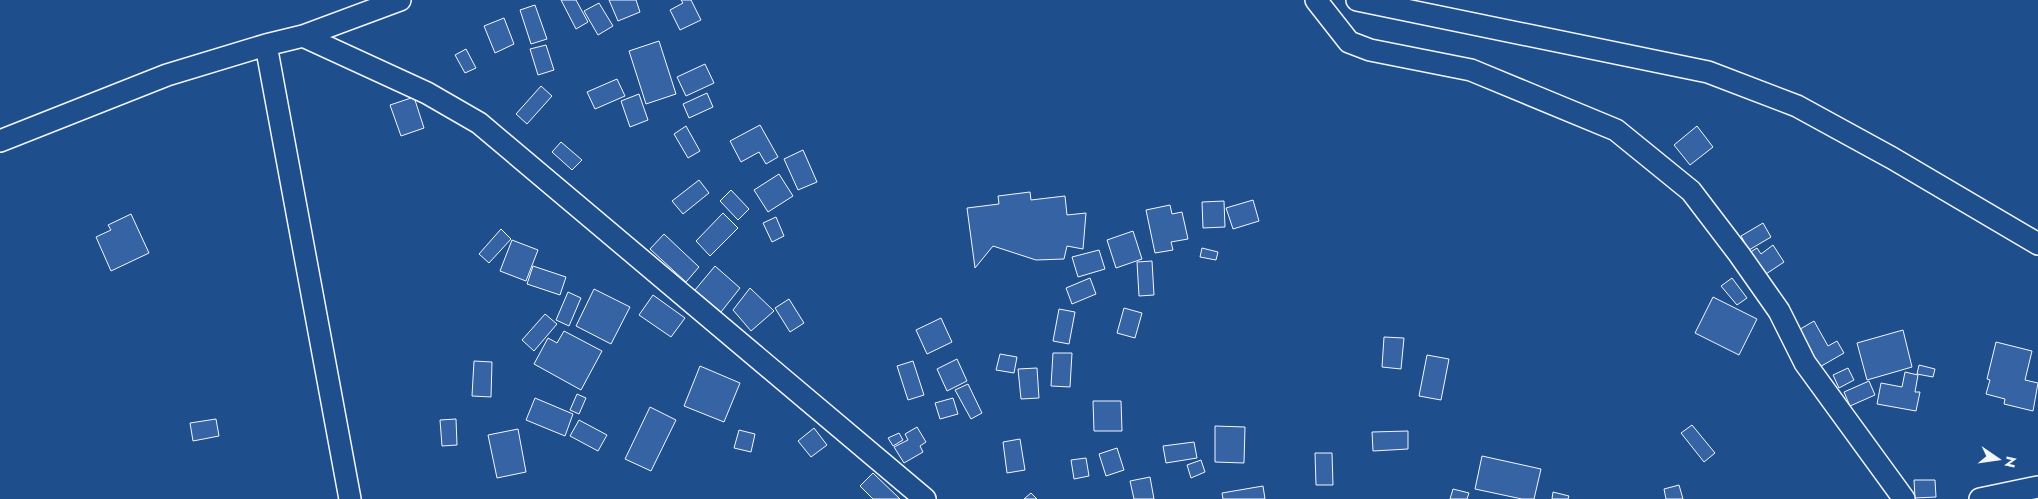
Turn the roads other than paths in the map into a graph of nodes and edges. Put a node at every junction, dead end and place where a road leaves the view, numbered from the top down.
1 (400, 0) edge
2 (1316, 0) edge
3 (1357, 0) edge
4 (304, 36) junction
5 (266, 45) junction
6 (0, 141) edge
7 (2038, 244) edge
8 (2032, 487) edge
9 (350, 499) edge
10 (925, 499) edge
11 (1904, 499) edge
12 (1980, 499) edge

1 - 4 street
2 - 11 street
3 - 7 street
4 - 5 street
4 - 10 street
5 - 6 street
5 - 9 street
8 - 12 street

